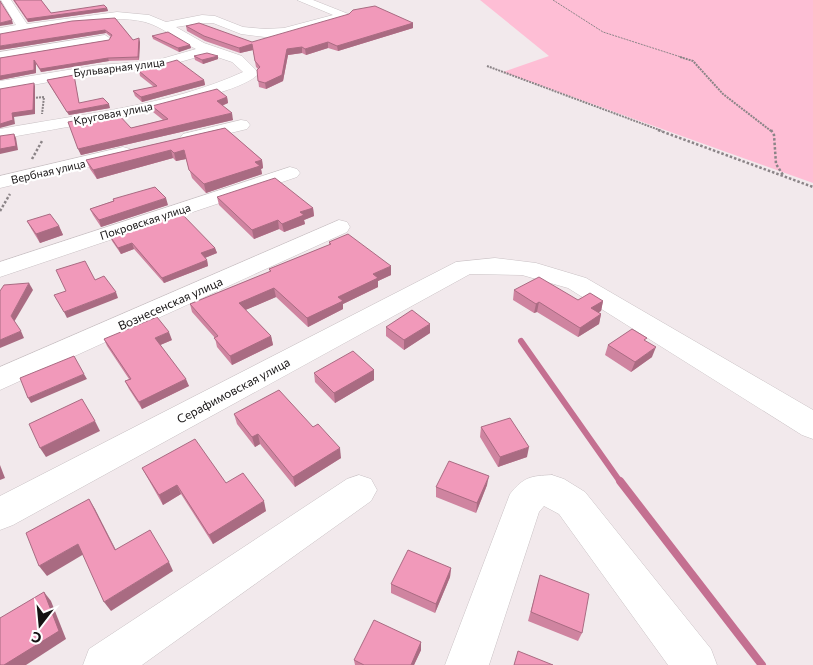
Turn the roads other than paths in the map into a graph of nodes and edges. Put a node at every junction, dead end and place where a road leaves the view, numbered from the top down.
1 (6, 0) edge
2 (302, 0) edge
3 (164, 26) junction
4 (24, 28) junction
5 (0, 32) edge
6 (105, 40) edge
7 (208, 50) junction
8 (0, 56) edge
9 (0, 86) edge
10 (241, 125) dead end
11 (0, 134) edge
12 (174, 141) edge
13 (145, 148) edge
14 (290, 173) dead end
15 (0, 182) edge
16 (339, 227) dead end
17 (0, 270) edge
18 (0, 379) edge
19 (813, 426) edge
20 (359, 490) dead end
21 (0, 514) edge
22 (105, 665) edge
23 (467, 665) edge
24 (695, 665) edge

1 - 4 street
2 - 3 street
3 - 4 street, Круговая улица
3 - 7 street, Круговая улица
4 - 5 street, Круговая улица
6 - 8 street
7 - 9 street, Бульварная улица
7 - 11 street, Круговая улица
10 - 12 street
13 - 15 street, Вербная улица
14 - 17 street, Покровская улица
16 - 18 street, Вознесенская улица
19 - 21 street, Серафимовская улица
20 - 22 street
23 - 24 street

